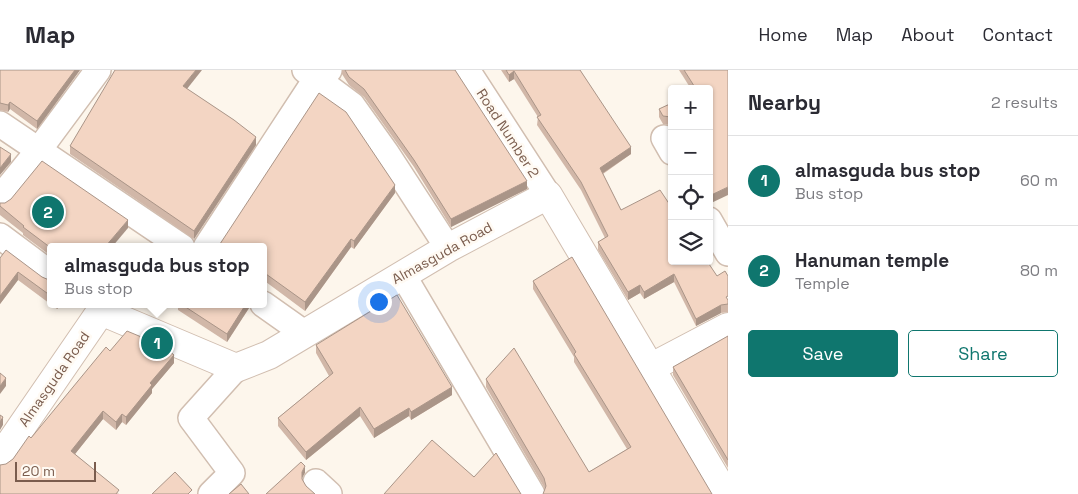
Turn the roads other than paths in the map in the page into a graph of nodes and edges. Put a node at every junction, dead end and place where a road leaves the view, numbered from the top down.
1 (98, 70) edge
2 (467, 70) edge
3 (317, 73) edge
4 (0, 124) edge
5 (38, 150) junction
6 (548, 195) junction
7 (0, 198) edge
8 (713, 227) edge
9 (0, 236) edge
10 (176, 243) edge
11 (209, 243) edge
12 (448, 248) junction
13 (728, 254) edge
14 (47, 271) edge
15 (403, 275) junction
16 (267, 307) edge
17 (101, 308) edge
18 (104, 308) edge
19 (728, 327) edge
20 (304, 332) junction
21 (236, 368) junction
22 (650, 368) junction
23 (0, 458) edge
24 (210, 494) edge
25 (532, 494) edge
26 (725, 494) edge

1 - 5 street
2 - 6 street, Road Number 2
3 - 11 street
3 - 12 street
4 - 5 street
5 - 7 street
5 - 10 street
6 - 12 street, Almasguda Road
6 - 22 street
8 - 13 street
9 - 14 street
12 - 15 street, Almasguda Road
15 - 20 street, Almasguda Road
15 - 25 street
16 - 20 street
17 - 23 street, Almasguda Road
18 - 21 street, Almasguda Road
19 - 22 street
20 - 21 street, Almasguda Road
21 - 24 street
22 - 26 street

